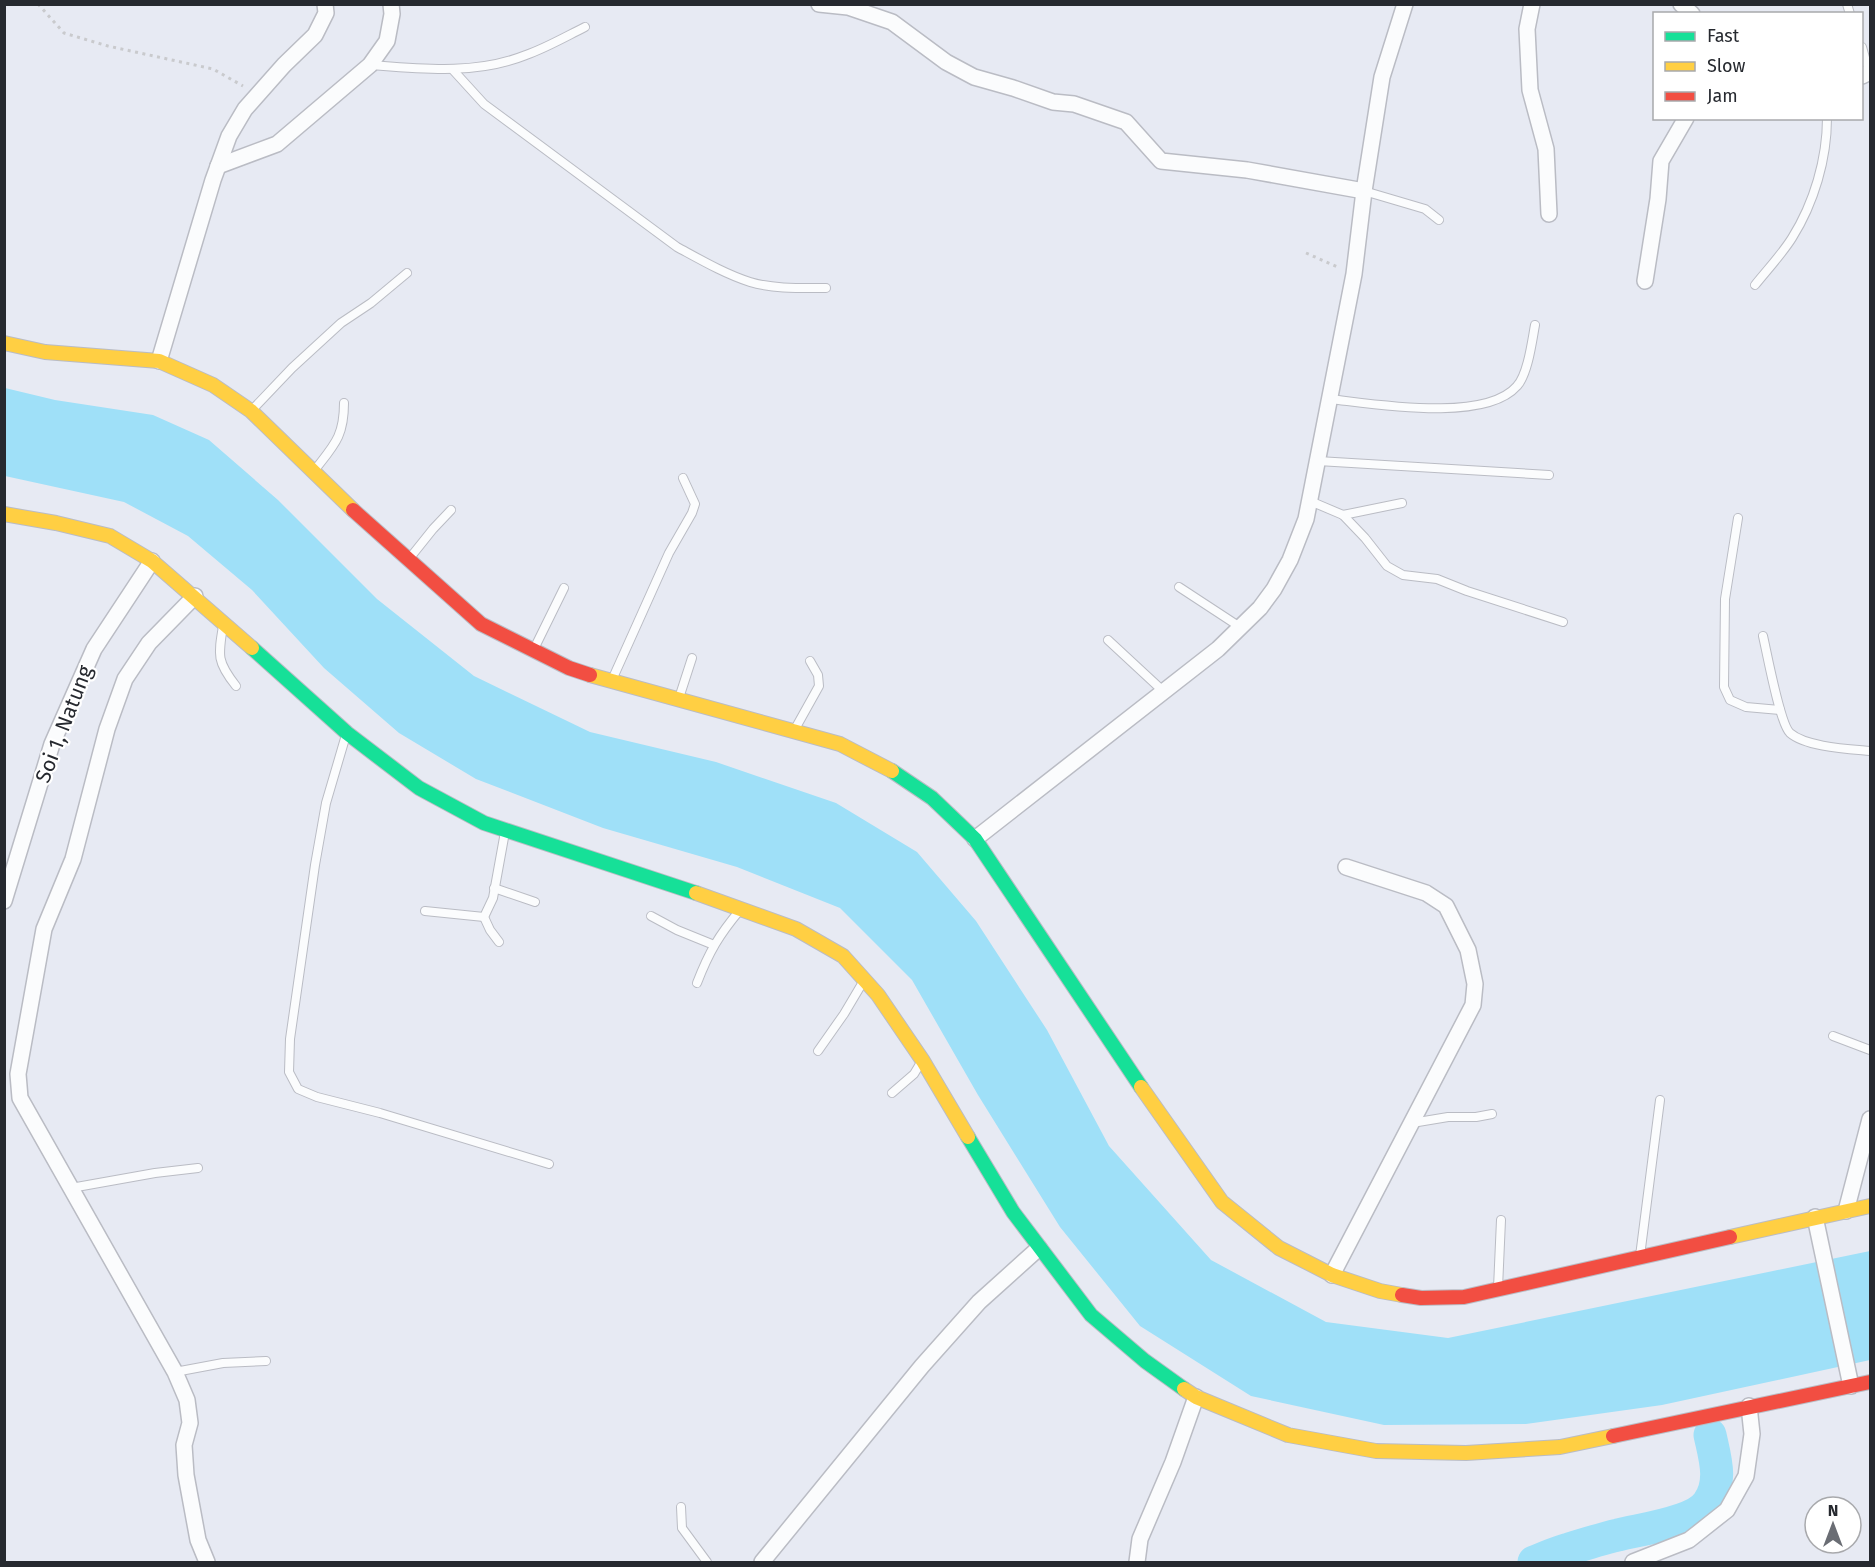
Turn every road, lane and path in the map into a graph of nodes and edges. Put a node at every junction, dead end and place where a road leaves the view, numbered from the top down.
1 (38, 4) edge
2 (325, 4) edge
3 (391, 4) edge
4 (819, 4) edge
5 (1406, 4) edge
6 (1532, 4) edge
7 (585, 27) dead end
8 (1863, 52) edge
9 (370, 65) junction
10 (453, 70) junction
11 (1867, 73) edge
12 (258, 94) junction
13 (1685, 120) edge
14 (1827, 120) edge
15 (218, 166) junction
16 (1364, 190) junction
17 (1549, 214) dead end
18 (1439, 220) dead end
19 (1306, 253) dead end
20 (407, 273) dead end
21 (1354, 274) junction
22 (1645, 281) dead end
23 (1755, 285) dead end
24 (826, 288) dead end
25 (1536, 325) dead end
26 (4, 344) edge
27 (159, 362) junction
28 (1330, 399) junction
29 (345, 403) dead end
30 (251, 411) junction
31 (1318, 461) junction
32 (313, 472) junction
33 (1549, 475) dead end
34 (683, 478) dead end
35 (1310, 501) junction
36 (1402, 503) dead end
37 (451, 510) dead end
38 (4, 514) edge
39 (1343, 515) junction
40 (1738, 518) dead end
41 (152, 561) junction
42 (408, 561) junction
43 (1179, 587) dead end
44 (564, 588) dead end
45 (195, 596) junction
46 (224, 622) junction
47 (1563, 622) dead end
48 (1240, 627) junction
49 (1763, 636) dead end
50 (1108, 640) dead end
51 (533, 650) junction
52 (692, 658) dead end
53 (810, 661) dead end
54 (612, 682) junction
55 (236, 686) dead end
56 (1163, 691) junction
57 (678, 700) junction
58 (1780, 710) junction
59 (794, 730) junction
60 (347, 733) junction
61 (1870, 751) edge
62 (505, 831) junction
63 (975, 838) junction
64 (1346, 867) dead end
65 (494, 888) junction
66 (4, 901) edge
67 (535, 902) dead end
68 (741, 908) junction
69 (424, 911) dead end
70 (651, 916) dead end
71 (484, 917) junction
72 (499, 942) dead end
73 (714, 945) junction
74 (864, 980) junction
75 (697, 983) dead end
76 (1833, 1036) dead end
77 (1870, 1050) edge
78 (818, 1051) dead end
79 (922, 1061) junction
80 (892, 1093) dead end
81 (1660, 1100) dead end
82 (1492, 1114) dead end
83 (1870, 1119) edge
84 (1411, 1123) junction
85 (549, 1164) dead end
86 (198, 1168) dead end
87 (71, 1188) junction
88 (1870, 1206) edge
89 (1846, 1211) junction
90 (1815, 1217) junction
91 (1502, 1220) dead end
92 (1039, 1248) junction
93 (1640, 1257) junction
94 (1332, 1275) junction
95 (1498, 1289) junction
96 (266, 1361) dead end
97 (175, 1372) junction
98 (1870, 1382) edge
99 (1851, 1386) junction
100 (1196, 1397) junction
101 (1749, 1406) junction
102 (681, 1507) dead end
103 (207, 1563) edge
104 (707, 1563) edge
105 (762, 1563) edge
106 (1137, 1563) edge
107 (1633, 1563) edge

1 - 12 path
2 - 12 street
3 - 9 street
4 - 16 street
5 - 16 street
6 - 17 street
7 - 10 lane
8 - 11 lane
9 - 10 lane
9 - 15 street
10 - 24 lane
12 - 15 street
13 - 22 street
14 - 23 lane
15 - 27 street
16 - 18 lane
16 - 21 street
19 - 21 path
20 - 30 lane
21 - 28 street
25 - 28 lane
26 - 27 street
27 - 30 street
28 - 31 street
29 - 32 lane
30 - 32 street
31 - 33 lane
31 - 35 street
32 - 42 street
34 - 54 lane
35 - 39 lane
35 - 48 street
36 - 39 lane
37 - 42 lane
38 - 41 street
39 - 47 lane
40 - 58 lane
41 - 45 street
41 - 66 street, Soi 1, Natung
42 - 51 street
43 - 48 lane
44 - 51 lane
45 - 46 street
45 - 87 street
46 - 55 lane
46 - 60 street
48 - 56 street
49 - 58 lane
50 - 56 lane
51 - 54 street
52 - 57 lane
53 - 59 lane
54 - 57 street
56 - 63 street
57 - 59 street
58 - 61 lane
59 - 63 street
60 - 62 street
60 - 85 lane
62 - 65 lane
62 - 68 street
63 - 94 street
64 - 84 street
65 - 67 lane
65 - 71 lane
68 - 73 lane
68 - 74 street
69 - 71 lane
70 - 73 lane
71 - 72 lane
73 - 75 lane
74 - 78 lane
74 - 79 street
76 - 77 lane
79 - 80 lane
79 - 92 street
81 - 93 lane
82 - 84 lane
83 - 89 street
84 - 94 street
86 - 87 lane
87 - 97 street
88 - 89 street
89 - 90 street
90 - 93 street
90 - 99 street
91 - 95 lane
92 - 100 street
92 - 105 street
93 - 95 street
94 - 95 street
96 - 97 lane
97 - 103 street
98 - 99 street
99 - 101 street
100 - 101 street
100 - 106 street
101 - 107 street
102 - 104 lane

